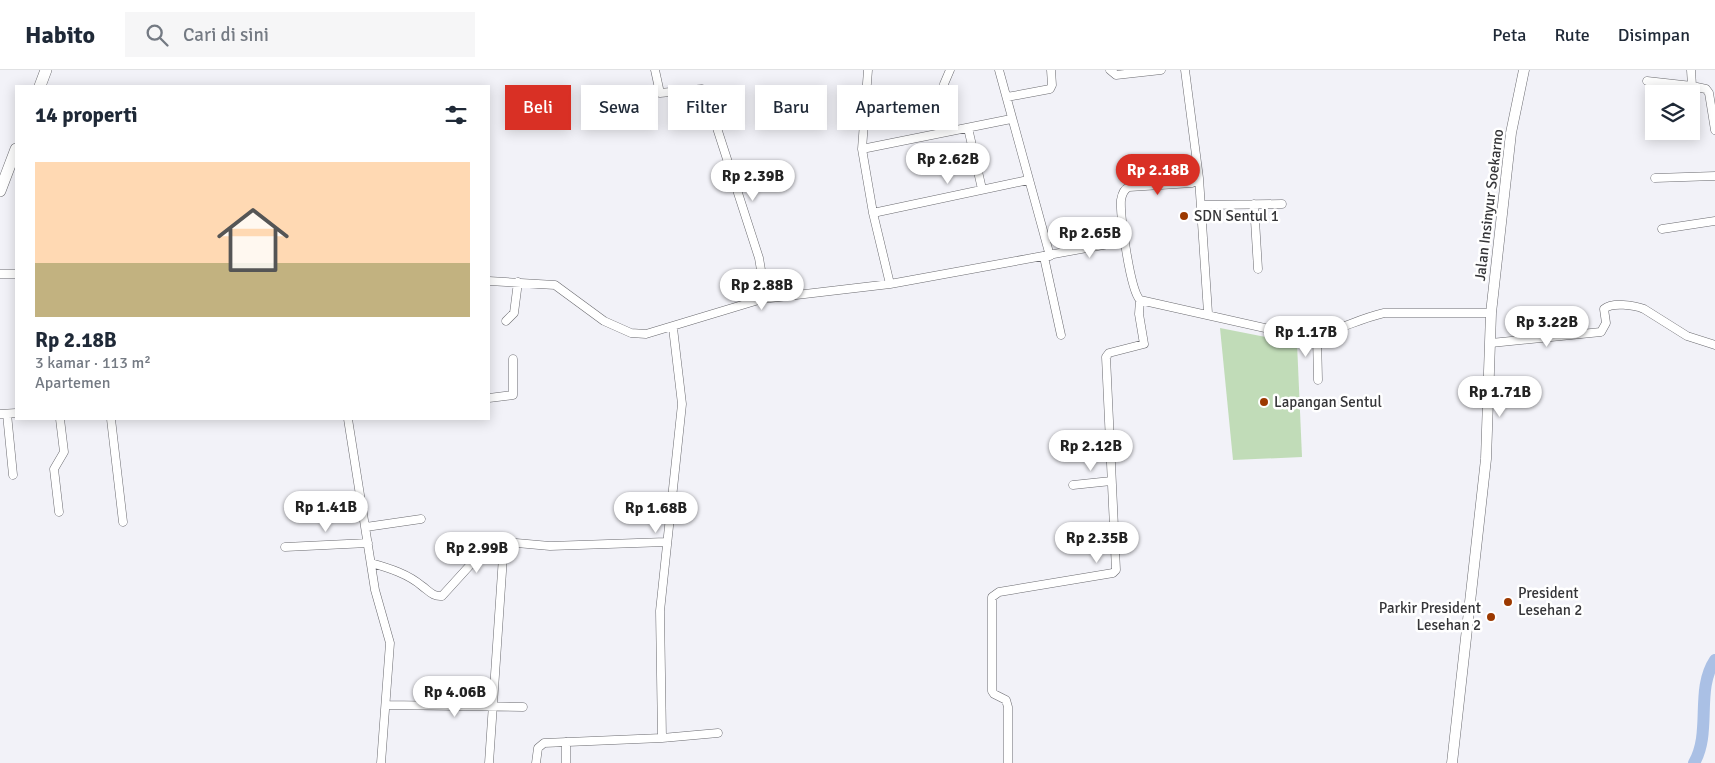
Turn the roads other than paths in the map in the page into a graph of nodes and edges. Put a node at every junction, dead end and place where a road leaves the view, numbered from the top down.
1 (46, 70) edge
2 (656, 70) edge
3 (868, 70) edge
4 (950, 70) edge
5 (999, 70) edge
6 (1051, 70) edge
7 (1110, 70) edge
8 (1161, 70) edge
9 (1185, 70) edge
10 (1524, 70) edge
11 (1692, 70) edge
12 (1647, 81) dead end
13 (944, 84) dead end
14 (40, 85) edge
15 (1683, 85) edge
16 (1692, 85) edge
17 (1700, 88) edge
18 (1007, 97) junction
19 (1011, 119) junction
20 (968, 128) junction
21 (1715, 130) edge
22 (862, 149) junction
23 (15, 152) edge
24 (1715, 176) edge
25 (1199, 178) junction
26 (1655, 178) dead end
27 (1028, 180) junction
28 (982, 189) junction
29 (0, 191) edge
30 (1254, 204) junction
31 (1282, 204) dead end
32 (1202, 205) junction
33 (873, 213) junction
34 (1715, 221) edge
35 (1662, 229) dead end
36 (1125, 241) junction
37 (1047, 256) junction
38 (1258, 269) dead end
39 (0, 274) edge
40 (15, 274) edge
41 (490, 281) edge
42 (518, 282) junction
43 (890, 284) junction
44 (762, 299) junction
45 (1140, 300) junction
46 (1492, 313) junction
47 (1208, 314) junction
48 (506, 321) dead end
49 (673, 328) junction
50 (1061, 335) dead end
51 (1317, 336) junction
52 (1491, 343) junction
53 (1715, 345) edge
54 (513, 359) dead end
55 (1318, 380) dead end
56 (490, 398) edge
57 (3, 414) edge
58 (60, 420) edge
59 (112, 420) edge
60 (348, 420) edge
61 (12, 475) dead end
62 (1111, 481) junction
63 (1073, 485) dead end
64 (58, 512) dead end
65 (421, 519) dead end
66 (123, 522) dead end
67 (366, 527) junction
68 (368, 542) junction
69 (504, 542) junction
70 (666, 542) junction
71 (285, 547) dead end
72 (371, 563) junction
73 (386, 705) junction
74 (492, 707) junction
75 (523, 707) dead end
76 (718, 733) dead end
77 (662, 738) junction
78 (566, 742) junction
79 (381, 763) edge
80 (489, 763) edge
81 (536, 763) edge
82 (566, 763) edge
83 (1008, 763) edge
84 (1452, 763) edge

1 - 14 highway
2 - 44 street
3 - 22 street
4 - 13 street
5 - 18 street
6 - 18 street
7 - 8 street
9 - 25 street
10 - 46 main road, Jalan Insinyur Soekarno
11 - 16 street
12 - 15 street
17 - 21 street
18 - 19 street
19 - 20 street
19 - 27 street
20 - 22 street
20 - 28 street
22 - 33 street
23 - 29 highway
24 - 26 street
25 - 32 street
25 - 36 street
27 - 28 street
27 - 37 street
28 - 33 street
30 - 31 street
30 - 32 street
30 - 38 street
32 - 47 street
33 - 43 street
34 - 35 street
36 - 37 street
36 - 45 street
37 - 43 street
37 - 50 street
39 - 40 street
41 - 42 street
42 - 48 street
42 - 49 street
43 - 44 street
44 - 49 street
45 - 47 street
45 - 62 street
46 - 51 street
46 - 52 main road, Jalan Insinyur Soekarno
47 - 51 street
49 - 70 street
51 - 55 street
52 - 53 street
52 - 84 main road, Jalan Insinyur Soekarno
54 - 56 street
57 - 61 street
58 - 64 street
59 - 66 street
60 - 67 street
62 - 63 street
62 - 83 street
65 - 67 street
67 - 68 street
68 - 71 street
68 - 72 street
69 - 70 street
69 - 72 street
69 - 74 street
70 - 77 street
72 - 73 street
73 - 74 street
73 - 79 street
74 - 75 street
74 - 80 street
76 - 77 street
77 - 78 street
78 - 81 street
78 - 82 street

